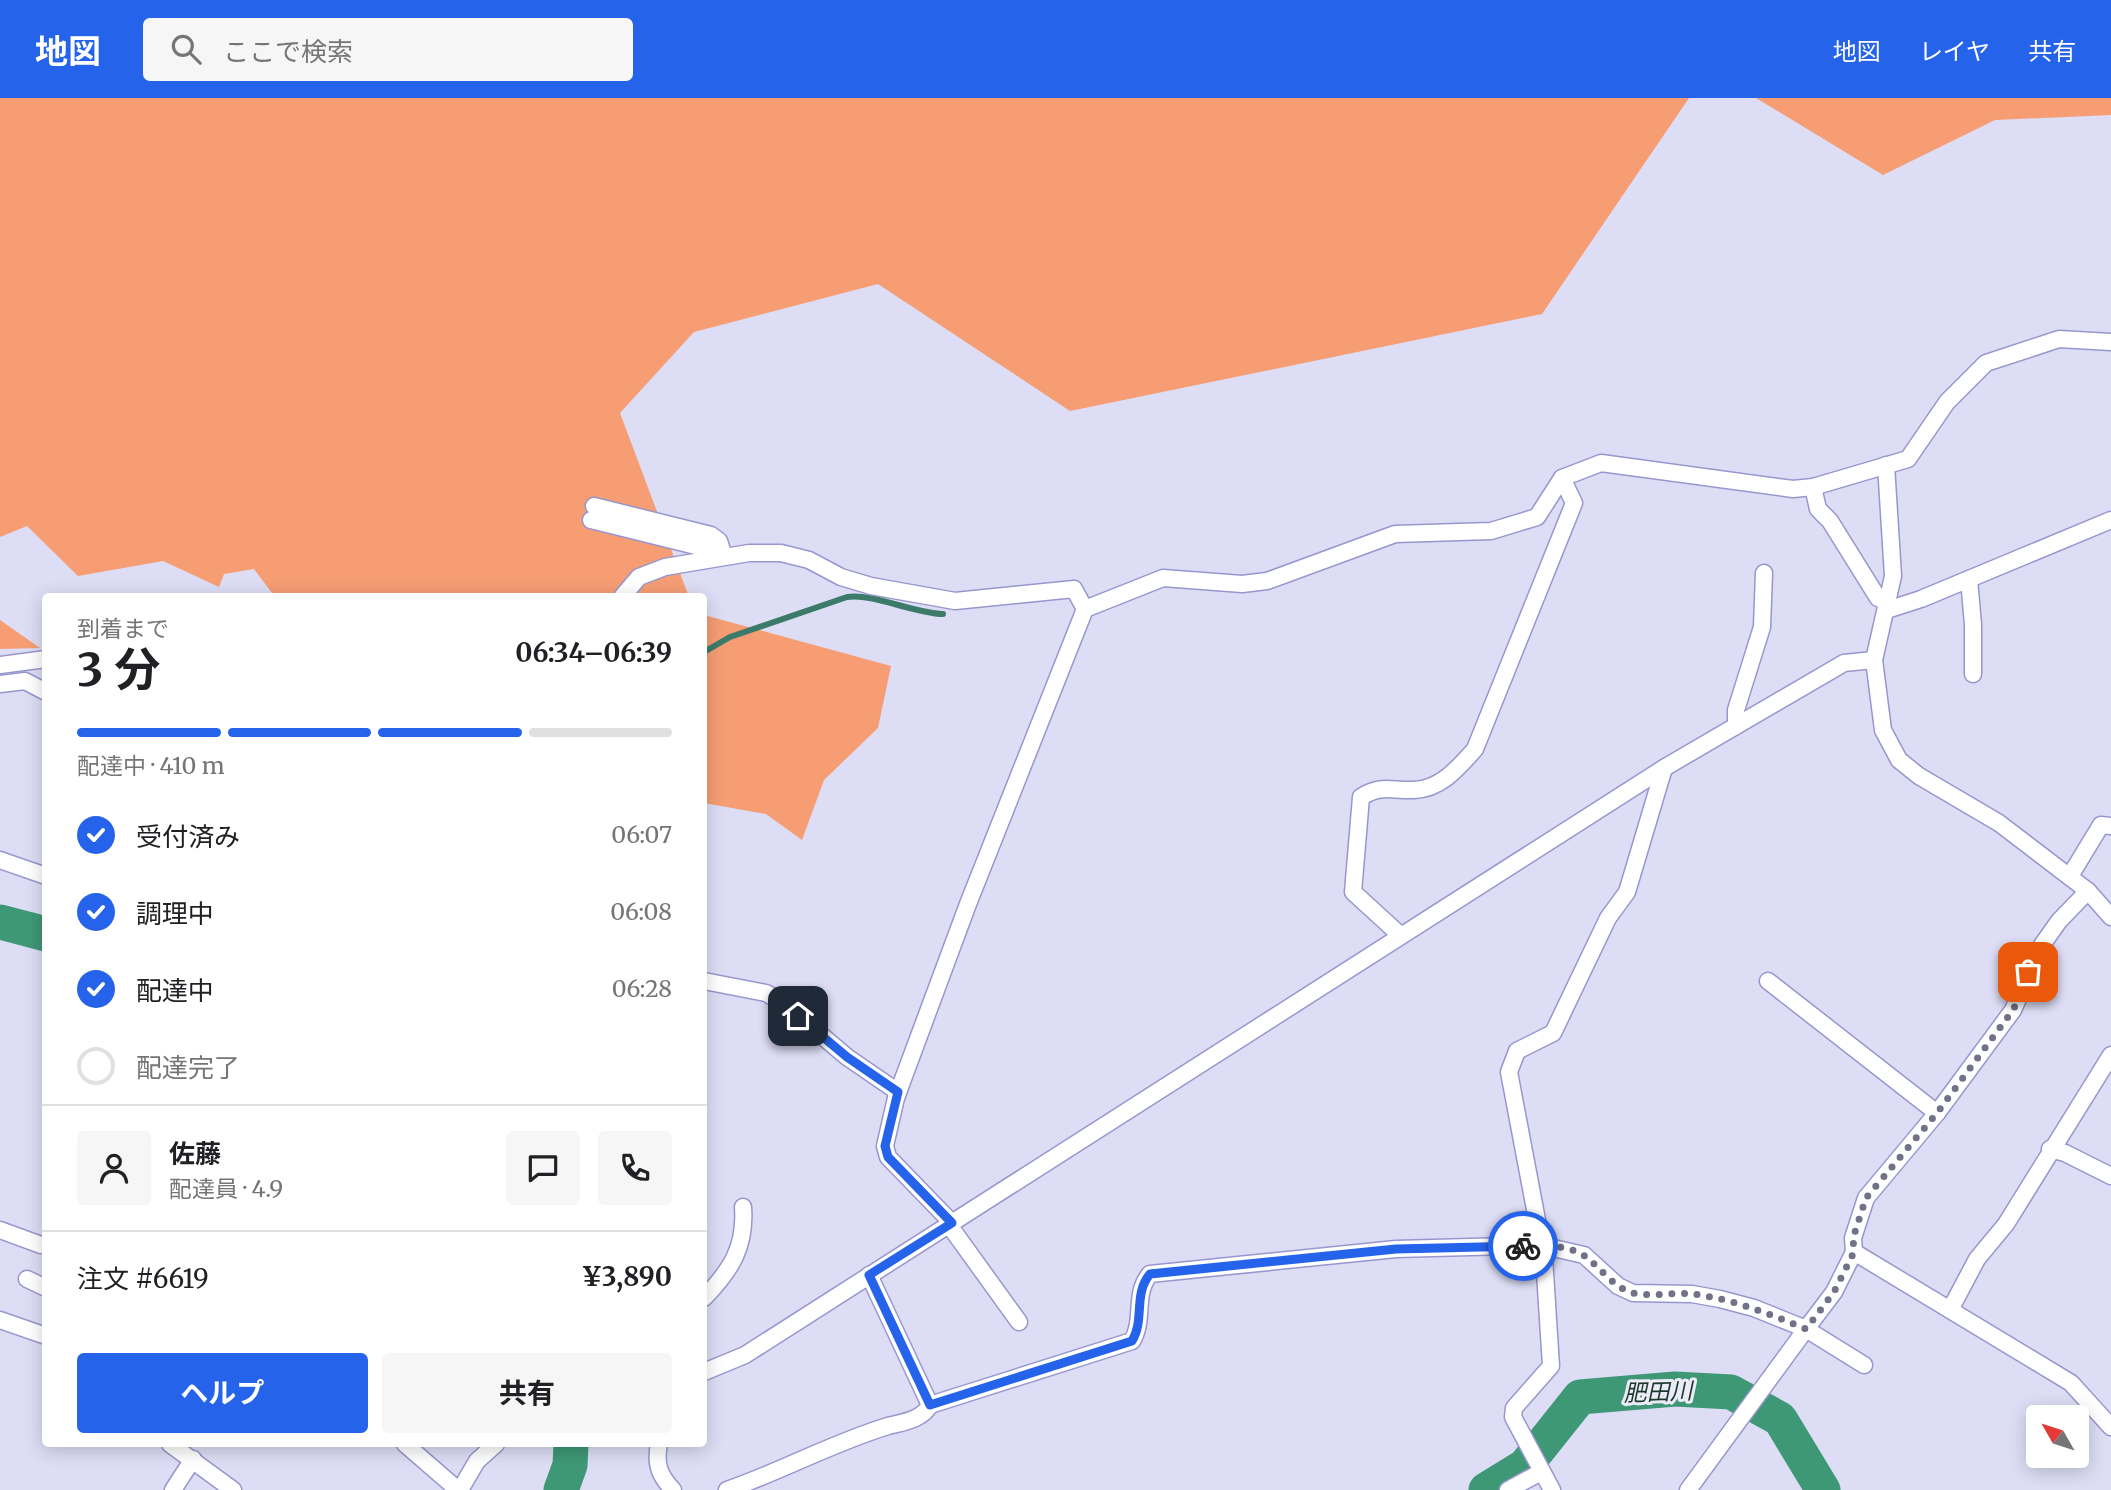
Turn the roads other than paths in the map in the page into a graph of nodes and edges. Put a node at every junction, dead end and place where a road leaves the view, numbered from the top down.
1 (2111, 342) edge
2 (1886, 464) junction
3 (1562, 478) junction
4 (1813, 487) junction
5 (592, 513) dead end
6 (2111, 520) edge
7 (719, 556) junction
8 (1764, 573) dead end
9 (1969, 579) junction
10 (625, 593) edge
11 (1888, 606) junction
12 (1085, 609) junction
13 (42, 660) edge
14 (1874, 660) junction
15 (0, 665) edge
16 (1973, 674) dead end
17 (0, 684) edge
18 (42, 690) edge
19 (1736, 726) junction
20 (1664, 768) junction
21 (2111, 826) edge
22 (0, 860) edge
23 (42, 875) edge
24 (2070, 876) junction
25 (2088, 891) junction
26 (2111, 917) edge
27 (1400, 935) junction
28 (1768, 981) dead end
29 (707, 982) edge
30 (2111, 1055) edge
31 (896, 1098) junction
32 (1937, 1113) junction
33 (2050, 1149) junction
34 (2111, 1176) edge
35 (743, 1207) dead end
36 (950, 1224) junction
37 (0, 1230) edge
38 (41, 1245) dead end
39 (1540, 1245) junction
40 (1854, 1252) junction
41 (869, 1275) junction
42 (27, 1279) dead end
43 (42, 1286) edge
44 (707, 1294) edge
45 (1950, 1310) junction
46 (0, 1320) edge
47 (1019, 1322) dead end
48 (1806, 1329) junction
49 (42, 1332) edge
50 (1864, 1365) dead end
51 (707, 1371) edge
52 (930, 1405) junction
53 (2111, 1427) edge
54 (175, 1447) edge
55 (409, 1447) edge
56 (493, 1447) edge
57 (659, 1447) edge
58 (193, 1459) junction
59 (1541, 1471) junction
60 (173, 1490) edge
61 (233, 1490) edge
62 (459, 1490) edge
63 (673, 1490) edge
64 (727, 1490) edge
65 (1508, 1490) edge
66 (1552, 1490) edge
67 (1688, 1490) edge

1 - 2 street
2 - 4 street
2 - 11 street
3 - 4 street
3 - 12 street
3 - 27 street
4 - 11 street
5 - 7 street
6 - 9 street
7 - 10 street
7 - 12 street
8 - 19 street
9 - 11 street
9 - 16 street
11 - 14 street
12 - 31 street
13 - 15 street
14 - 19 street
14 - 24 street
17 - 18 street
19 - 20 street
20 - 27 street
20 - 39 street
21 - 24 street
22 - 23 street
24 - 25 street
25 - 26 street
25 - 32 street
27 - 36 street
28 - 32 street
29 - 31 street
30 - 33 street
31 - 36 street
32 - 40 street
33 - 34 street
33 - 45 street
35 - 44 street
36 - 41 street
36 - 47 street
37 - 38 street
39 - 48 street
39 - 52 street
39 - 59 street
40 - 45 street
40 - 48 street
41 - 51 street
41 - 52 street
42 - 43 street
45 - 53 street
46 - 49 street
48 - 50 street
48 - 67 street
52 - 64 street
54 - 58 street
55 - 62 street
56 - 62 street
57 - 63 street
58 - 60 street
58 - 61 street
59 - 65 street
59 - 66 street

